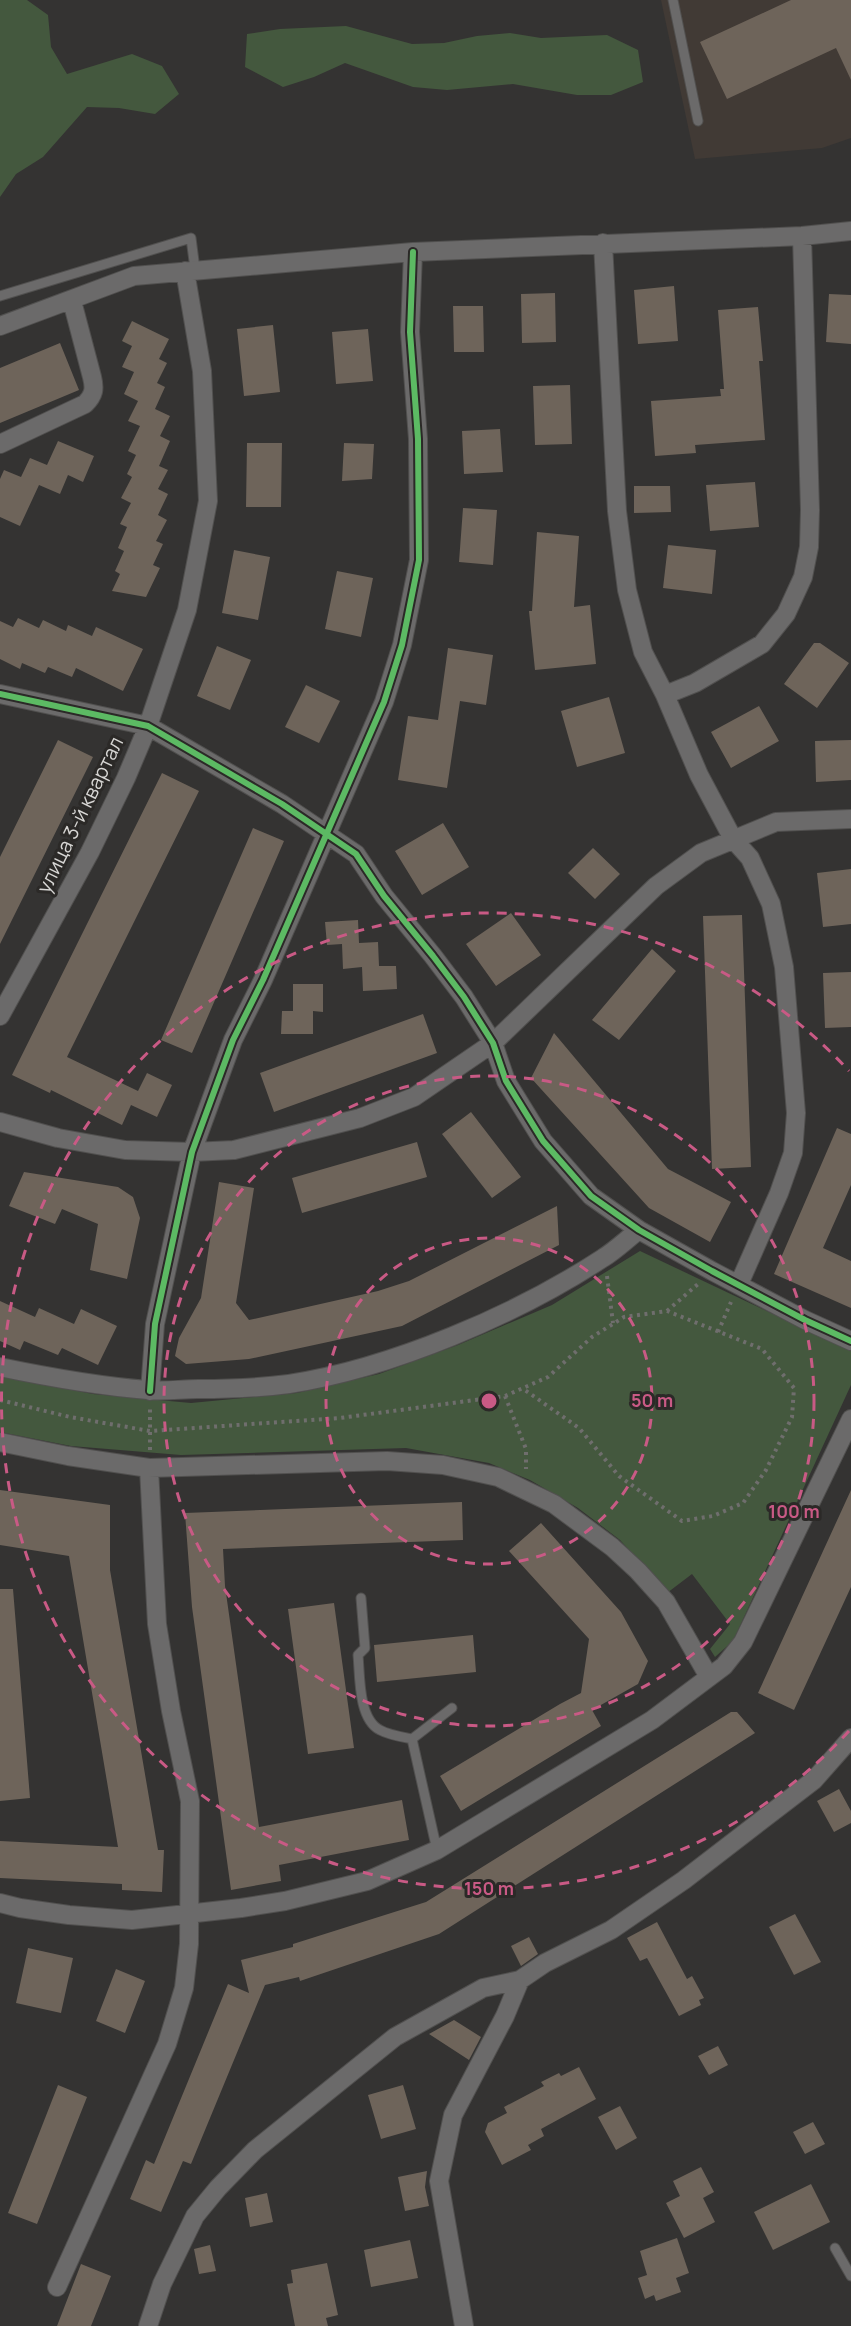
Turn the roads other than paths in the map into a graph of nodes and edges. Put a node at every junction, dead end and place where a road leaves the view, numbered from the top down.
1 (673, 0) edge
2 (698, 121) dead end
3 (851, 231) edge
4 (802, 236) junction
5 (603, 243) junction
6 (413, 252) junction
7 (190, 270) junction
8 (0, 296) edge
9 (72, 301) junction
10 (0, 326) edge
11 (0, 444) edge
12 (0, 694) edge
13 (665, 695) junction
14 (148, 726) junction
15 (851, 819) edge
16 (326, 833) junction
17 (733, 838) junction
18 (0, 1016) edge
19 (493, 1043) junction
20 (0, 1122) edge
21 (192, 1152) junction
22 (639, 1230) junction
23 (739, 1284) junction
24 (851, 1341) edge
25 (0, 1367) edge
26 (150, 1391) junction
27 (851, 1419) edge
28 (0, 1442) edge
29 (149, 1468) junction
30 (361, 1598) dead end
31 (709, 1677) junction
32 (452, 1708) dead end
33 (851, 1738) edge
34 (412, 1739) junction
35 (437, 1850) junction
36 (0, 1903) edge
37 (189, 1915) junction
38 (520, 1980) junction
39 (835, 2248) dead end
40 (851, 2276) edge
41 (57, 2287) dead end
42 (148, 2326) edge
43 (464, 2326) edge

1 - 2 lane
3 - 4 street
4 - 5 street
4 - 13 street
5 - 6 street
5 - 13 street
6 - 7 street
6 - 16 street
7 - 8 lane
7 - 9 street
7 - 14 street, улица 3-й квартал
9 - 10 street
9 - 11 street
12 - 14 street
13 - 17 street
14 - 16 street
14 - 18 street, улица 3-й квартал
15 - 17 street
16 - 19 street
16 - 21 street
17 - 19 street
17 - 23 street
19 - 21 street
19 - 22 street
20 - 21 street
21 - 26 street
22 - 23 street
22 - 26 street
23 - 24 street
25 - 26 street
27 - 31 street
28 - 29 street
29 - 31 street
29 - 37 street
30 - 34 lane
31 - 35 street
32 - 34 lane
33 - 38 street
34 - 35 lane
35 - 37 street
36 - 37 street
37 - 41 street
38 - 42 street
38 - 43 street
39 - 40 lane

